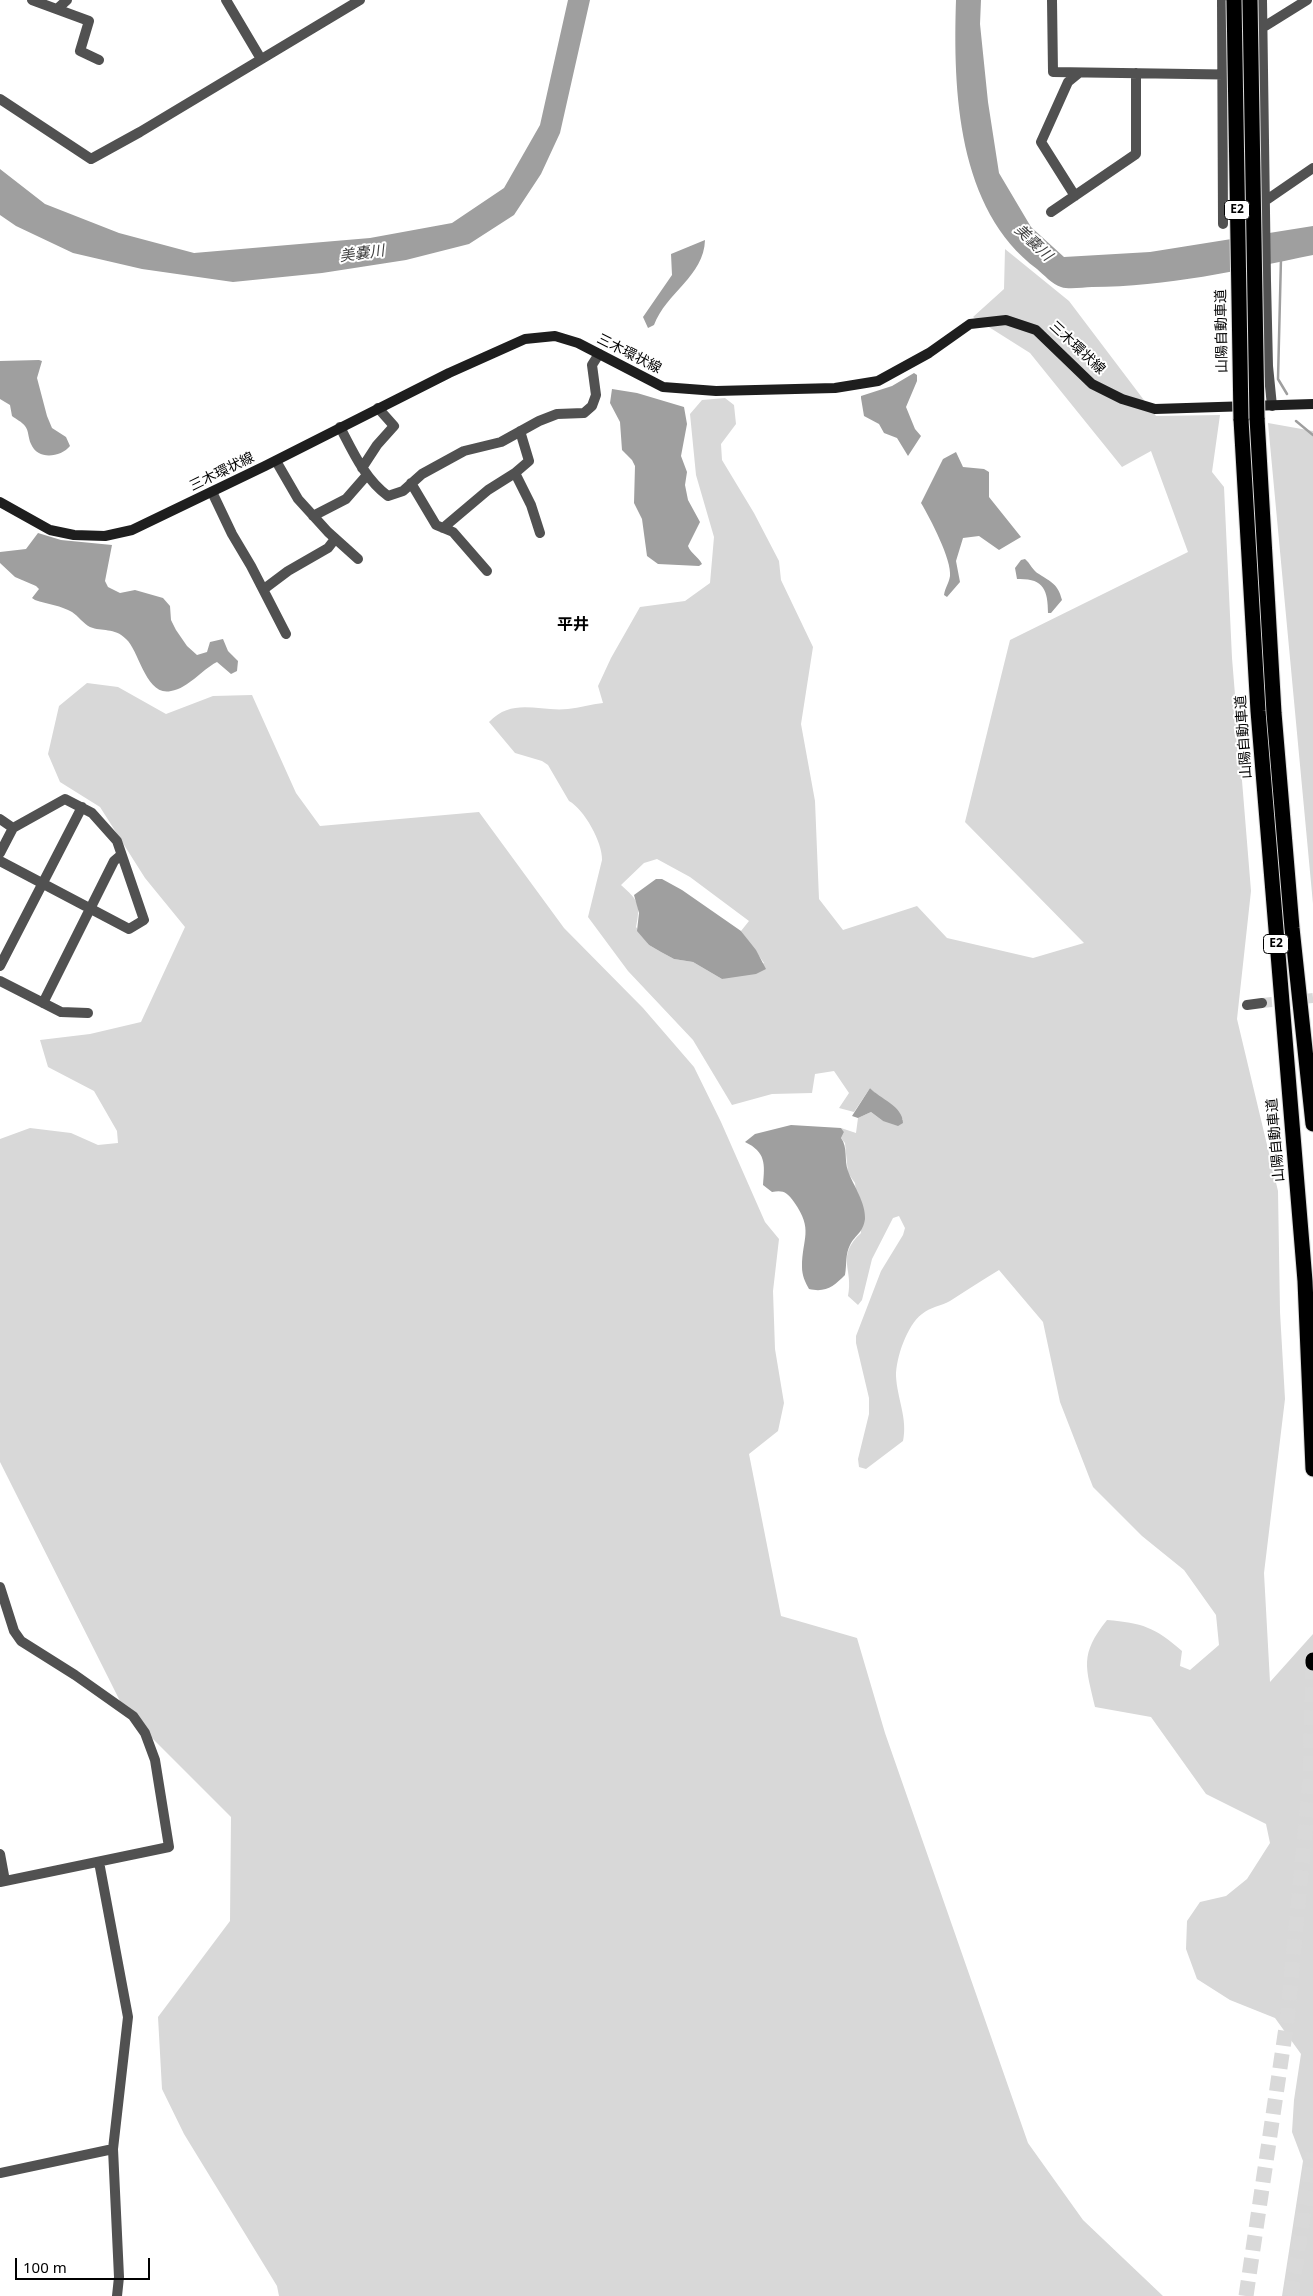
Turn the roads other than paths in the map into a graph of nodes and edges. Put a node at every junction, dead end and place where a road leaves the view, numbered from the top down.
1 (32, 0) edge
2 (67, 0) edge
3 (226, 0) edge
4 (360, 0) edge
5 (1052, 0) edge
6 (1222, 0) edge
7 (1234, 0) edge
8 (1250, 0) edge
9 (1262, 0) edge
10 (1307, 0) edge
11 (57, 9) junction
12 (1262, 28) junction
13 (261, 59) junction
14 (99, 60) dead end
15 (1079, 72) junction
16 (1136, 73) junction
17 (1222, 74) junction
18 (1264, 75) junction
19 (0, 100) edge
20 (1313, 168) edge
21 (1075, 196) junction
22 (1265, 201) junction
23 (1051, 212) dead end
24 (1223, 224) dead end
25 (599, 354) junction
26 (1313, 404) edge
27 (1272, 406) junction
28 (378, 408) junction
29 (340, 427) junction
30 (520, 431) junction
31 (276, 461) junction
32 (365, 471) junction
33 (514, 473) junction
34 (411, 484) junction
35 (212, 492) junction
36 (1, 503) edge
37 (313, 516) junction
38 (443, 528) junction
39 (540, 533) dead end
40 (335, 539) junction
41 (358, 559) dead end
42 (487, 571) dead end
43 (264, 589) junction
44 (286, 634) dead end
45 (82, 807) junction
46 (0, 819) edge
47 (13, 828) junction
48 (0, 853) edge
49 (121, 855) junction
50 (0, 862) edge
51 (43, 884) junction
52 (90, 908) junction
53 (0, 966) edge
54 (0, 981) edge
55 (43, 1003) junction
56 (1262, 1003) tunnel mouth
57 (1247, 1005) dead end
58 (88, 1013) dead end
59 (1313, 1124) edge
60 (1313, 1469) edge
61 (0, 1587) edge
62 (0, 1854) edge
63 (99, 1862) junction
64 (3, 1881) edge
65 (113, 2149) junction
66 (0, 2173) edge
67 (117, 2296) edge

1 - 11 street
2 - 11 street
3 - 13 street
4 - 13 street
5 - 15 street
6 - 17 street
7 - 60 highway, 山陽自動車道 / E2, bridge
8 - 59 highway, E2, bridge
9 - 12 street
10 - 12 street
11 - 14 street
12 - 18 street
13 - 19 street
15 - 16 street
15 - 21 street
16 - 17 street
16 - 21 street
17 - 18 street
17 - 24 street
18 - 22 street
20 - 22 street
21 - 23 street
22 - 27 street
25 - 27 main road, 三木環状線
25 - 28 main road, 三木環状線
25 - 30 street
26 - 27 main road, 三木環状線
28 - 29 main road, 三木環状線
28 - 32 street
29 - 31 main road, 三木環状線
29 - 32 street
30 - 33 street
30 - 34 street
31 - 35 main road, 三木環状線
31 - 37 street
32 - 34 street
32 - 37 street
33 - 38 street
33 - 39 street
34 - 38 street
35 - 36 main road, 三木環状線
35 - 43 street
37 - 40 street
38 - 42 street
40 - 41 street
40 - 43 street
43 - 44 street
45 - 47 street
45 - 49 street
45 - 51 street
46 - 47 street
47 - 48 street
49 - 52 street
49 - 52 street
50 - 51 street
51 - 52 street
51 - 53 street
52 - 55 street
54 - 55 street
55 - 58 street
56 - 57 street
61 - 63 street
62 - 64 street
63 - 64 street
63 - 65 street
65 - 66 street
65 - 67 street

